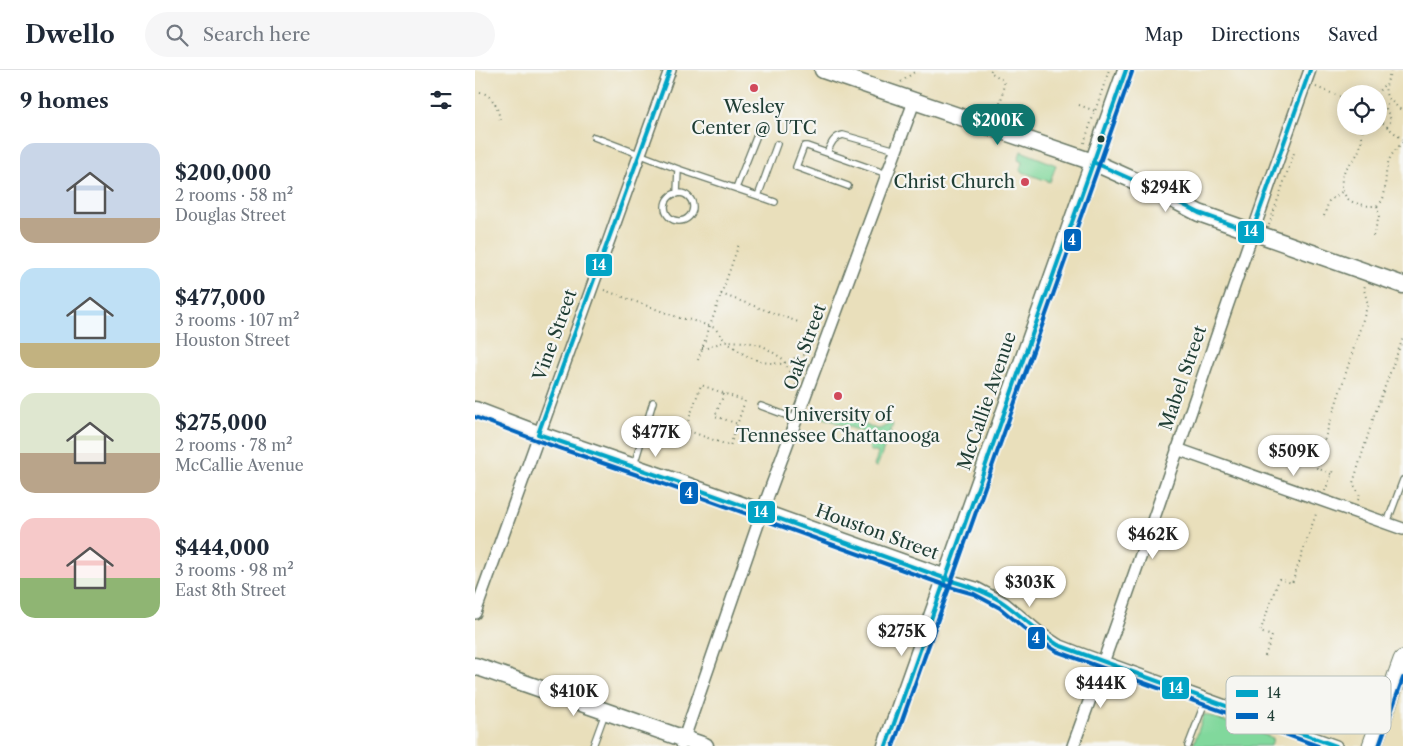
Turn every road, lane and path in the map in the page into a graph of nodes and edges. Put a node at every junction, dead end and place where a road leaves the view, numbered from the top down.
1 (669, 70) edge
2 (917, 70) edge
3 (991, 70) edge
4 (1109, 70) edge
5 (1126, 70) edge
6 (1310, 70) edge
7 (1391, 70) edge
8 (828, 71) edge
9 (1387, 81) junction
10 (1384, 85) edge
11 (897, 86) dead end
12 (1316, 87) dead end
13 (480, 92) dead end
14 (1337, 95) edge
15 (1388, 98) junction
16 (914, 102) junction
17 (1387, 104) edge
18 (1079, 105) dead end
19 (1095, 111) junction
20 (1387, 111) edge
21 (1403, 112) edge
22 (500, 120) dead end
23 (1387, 127) joint
24 (992, 128) junction
25 (757, 134) dead end
26 (1362, 135) edge
27 (593, 137) dead end
28 (1403, 141) edge
29 (777, 144) dead end
30 (1082, 147) dead end
31 (896, 150) junction
32 (1294, 151) dead end
33 (827, 153) junction
34 (639, 154) junction
35 (1093, 162) junction
36 (678, 169) junction
37 (887, 174) junction
38 (847, 186) dead end
39 (736, 188) junction
40 (1343, 190) junction
41 (677, 194) junction
42 (758, 196) junction
43 (775, 202) dead end
44 (1377, 204) junction
45 (1324, 216) dead end
46 (1270, 228) dead end
47 (1252, 232) junction
48 (1373, 236) dead end
49 (739, 244) dead end
50 (1366, 282) dead end
51 (1403, 285) edge
52 (592, 286) junction
53 (721, 294) junction
54 (801, 323) dead end
55 (710, 327) junction
56 (1403, 338) edge
57 (725, 342) junction
58 (702, 348) junction
59 (819, 358) junction
60 (698, 360) dead end
61 (786, 364) junction
62 (807, 391) junction
63 (724, 393) junction
64 (653, 402) dead end
65 (761, 406) dead end
66 (475, 410) edge
67 (649, 416) junction
68 (796, 419) junction
69 (738, 424) junction
70 (685, 430) junction
71 (539, 434) junction
72 (1177, 449) junction
73 (634, 467) junction
74 (1333, 468) dead end
75 (1331, 474) junction
76 (1403, 480) edge
77 (1327, 487) dead end
78 (1321, 500) junction
79 (762, 512) junction
80 (1354, 512) junction
81 (1387, 524) junction
82 (1403, 529) edge
83 (1149, 533) junction
84 (1186, 545) dead end
85 (946, 578) junction
86 (475, 613) edge
87 (1265, 656) dead end
88 (1403, 660) edge
89 (1104, 662) junction
90 (475, 666) edge
91 (1391, 693) edge
92 (1206, 699) junction
93 (1226, 706) edge
94 (606, 711) junction
95 (1304, 734) edge
96 (1376, 734) edge
97 (682, 742) edge
98 (593, 746) edge
99 (705, 746) edge
100 (887, 746) edge
101 (1073, 746) edge
102 (1188, 746) edge
103 (1337, 746) edge
104 (1372, 746) edge

1 - 34 street, Vine Street
2 - 11 path
3 - 24 path
4 - 19 path
5 - 35 street, McCallie Avenue
6 - 47 street, Mabel Street
7 - 9 path
8 - 16 street
9 - 10 path
9 - 15 path
12 - 14 path
13 - 22 path
15 - 17 path
15 - 21 path
16 - 24 street
16 - 31 street, Oak Street
18 - 19 path
19 - 30 path
20 - 23 path
23 - 28 path
24 - 35 street
25 - 39 lane
26 - 40 path
27 - 34 lane
28 - 44 path
29 - 42 lane
31 - 33 lane
31 - 37 street, Oak Street
32 - 46 path
33 - 37 lane
33 - 38 lane
34 - 36 lane
34 - 52 street, Vine Street
35 - 47 street
35 - 85 street, McCallie Avenue
36 - 39 lane
36 - 41 lane
37 - 59 street, Oak Street
39 - 42 lane
40 - 44 path
40 - 45 path
41 - 41 lane
42 - 43 lane
44 - 48 path
47 - 51 street
47 - 72 street, Mabel Street
49 - 53 path
50 - 75 path
52 - 55 path
52 - 71 street, Vine Street
53 - 54 path
53 - 55 path
55 - 57 path
55 - 58 path
56 - 80 path
57 - 58 path
57 - 61 path
57 - 61 path
58 - 60 path
59 - 61 path
59 - 62 street, Oak Street
61 - 62 path
62 - 68 street, Oak Street
63 - 69 path
63 - 69 path
63 - 70 path
64 - 67 lane
65 - 68 lane
66 - 71 street, Houston Street
67 - 70 path
67 - 73 lane
68 - 79 street, Oak Street
69 - 70 path
71 - 73 street, Houston Street
71 - 86 street, Vine Street
72 - 78 street, Mabel Street
72 - 83 street
73 - 79 street, Houston Street
74 - 75 path
75 - 77 path
76 - 81 lane
78 - 80 street, Mabel Street
78 - 87 path
79 - 85 street, Houston Street
79 - 97 street, Oak Street
80 - 81 street, Mabel Street
81 - 82 street, Mabel Street
83 - 84 path
83 - 89 street
85 - 89 street, Houston Street
85 - 100 street, McCallie Avenue
88 - 91 main road
89 - 92 street, Houston Street
89 - 101 street
90 - 94 street
92 - 93 street, Houston Street
92 - 102 lane
94 - 97 street
94 - 98 lane
95 - 103 street, Houston Street
96 - 104 main road
97 - 99 street

